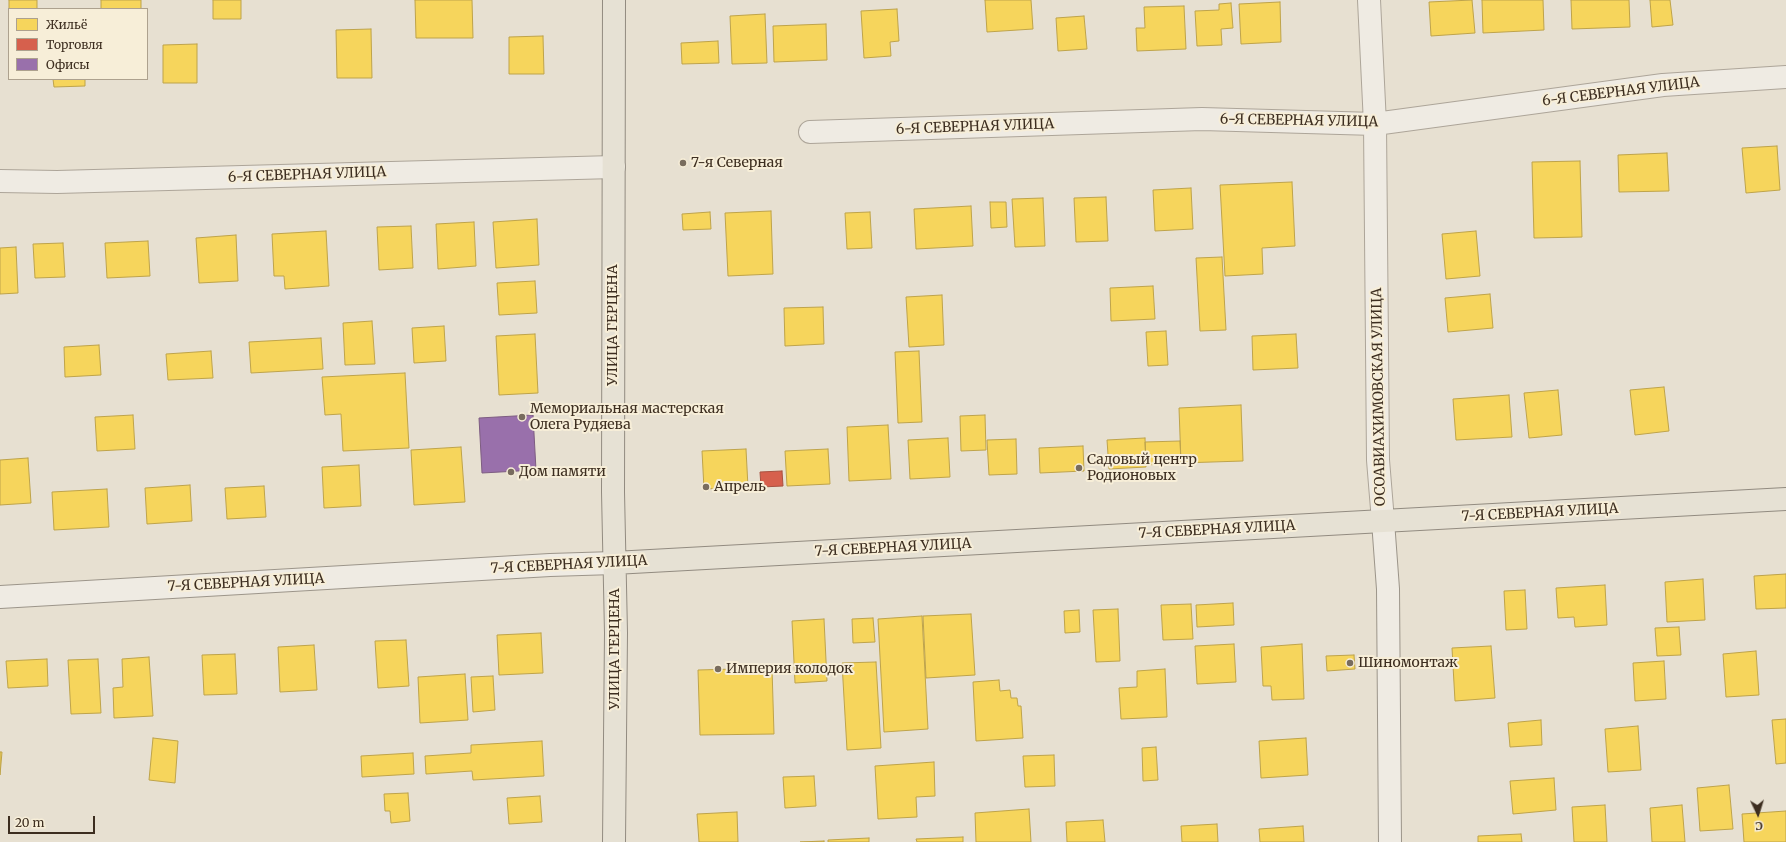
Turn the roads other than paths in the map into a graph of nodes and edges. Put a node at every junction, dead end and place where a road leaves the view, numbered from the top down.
1 (614, 0) edge
2 (1369, 0) edge
3 (1786, 77) edge
4 (1375, 124) junction
5 (810, 132) dead end
6 (614, 167) junction
7 (0, 181) edge
8 (1786, 499) edge
9 (1383, 521) junction
10 (614, 563) junction
11 (0, 597) edge
12 (614, 842) edge
13 (1390, 842) edge

1 - 6 main road, УЛИЦА ГЕРЦЕНА
2 - 4 street, ОСОАВИАХИМОВСКАЯ УЛИЦА
3 - 4 street, 6-Я СЕВЕРНАЯ УЛИЦА
4 - 5 street, 6-Я СЕВЕРНАЯ УЛИЦА
4 - 9 street, ОСОАВИАХИМОВСКАЯ УЛИЦА
6 - 7 street, 6-Я СЕВЕРНАЯ УЛИЦА
6 - 10 main road, УЛИЦА ГЕРЦЕНА
8 - 9 main road, 7-Я СЕВЕРНАЯ УЛИЦА
9 - 10 main road, 7-Я СЕВЕРНАЯ УЛИЦА
9 - 13 street, ОСОАВИАХИМОВСКАЯ УЛИЦА
10 - 11 street, 7-Я СЕВЕРНАЯ УЛИЦА
10 - 12 main road, УЛИЦА ГЕРЦЕНА

